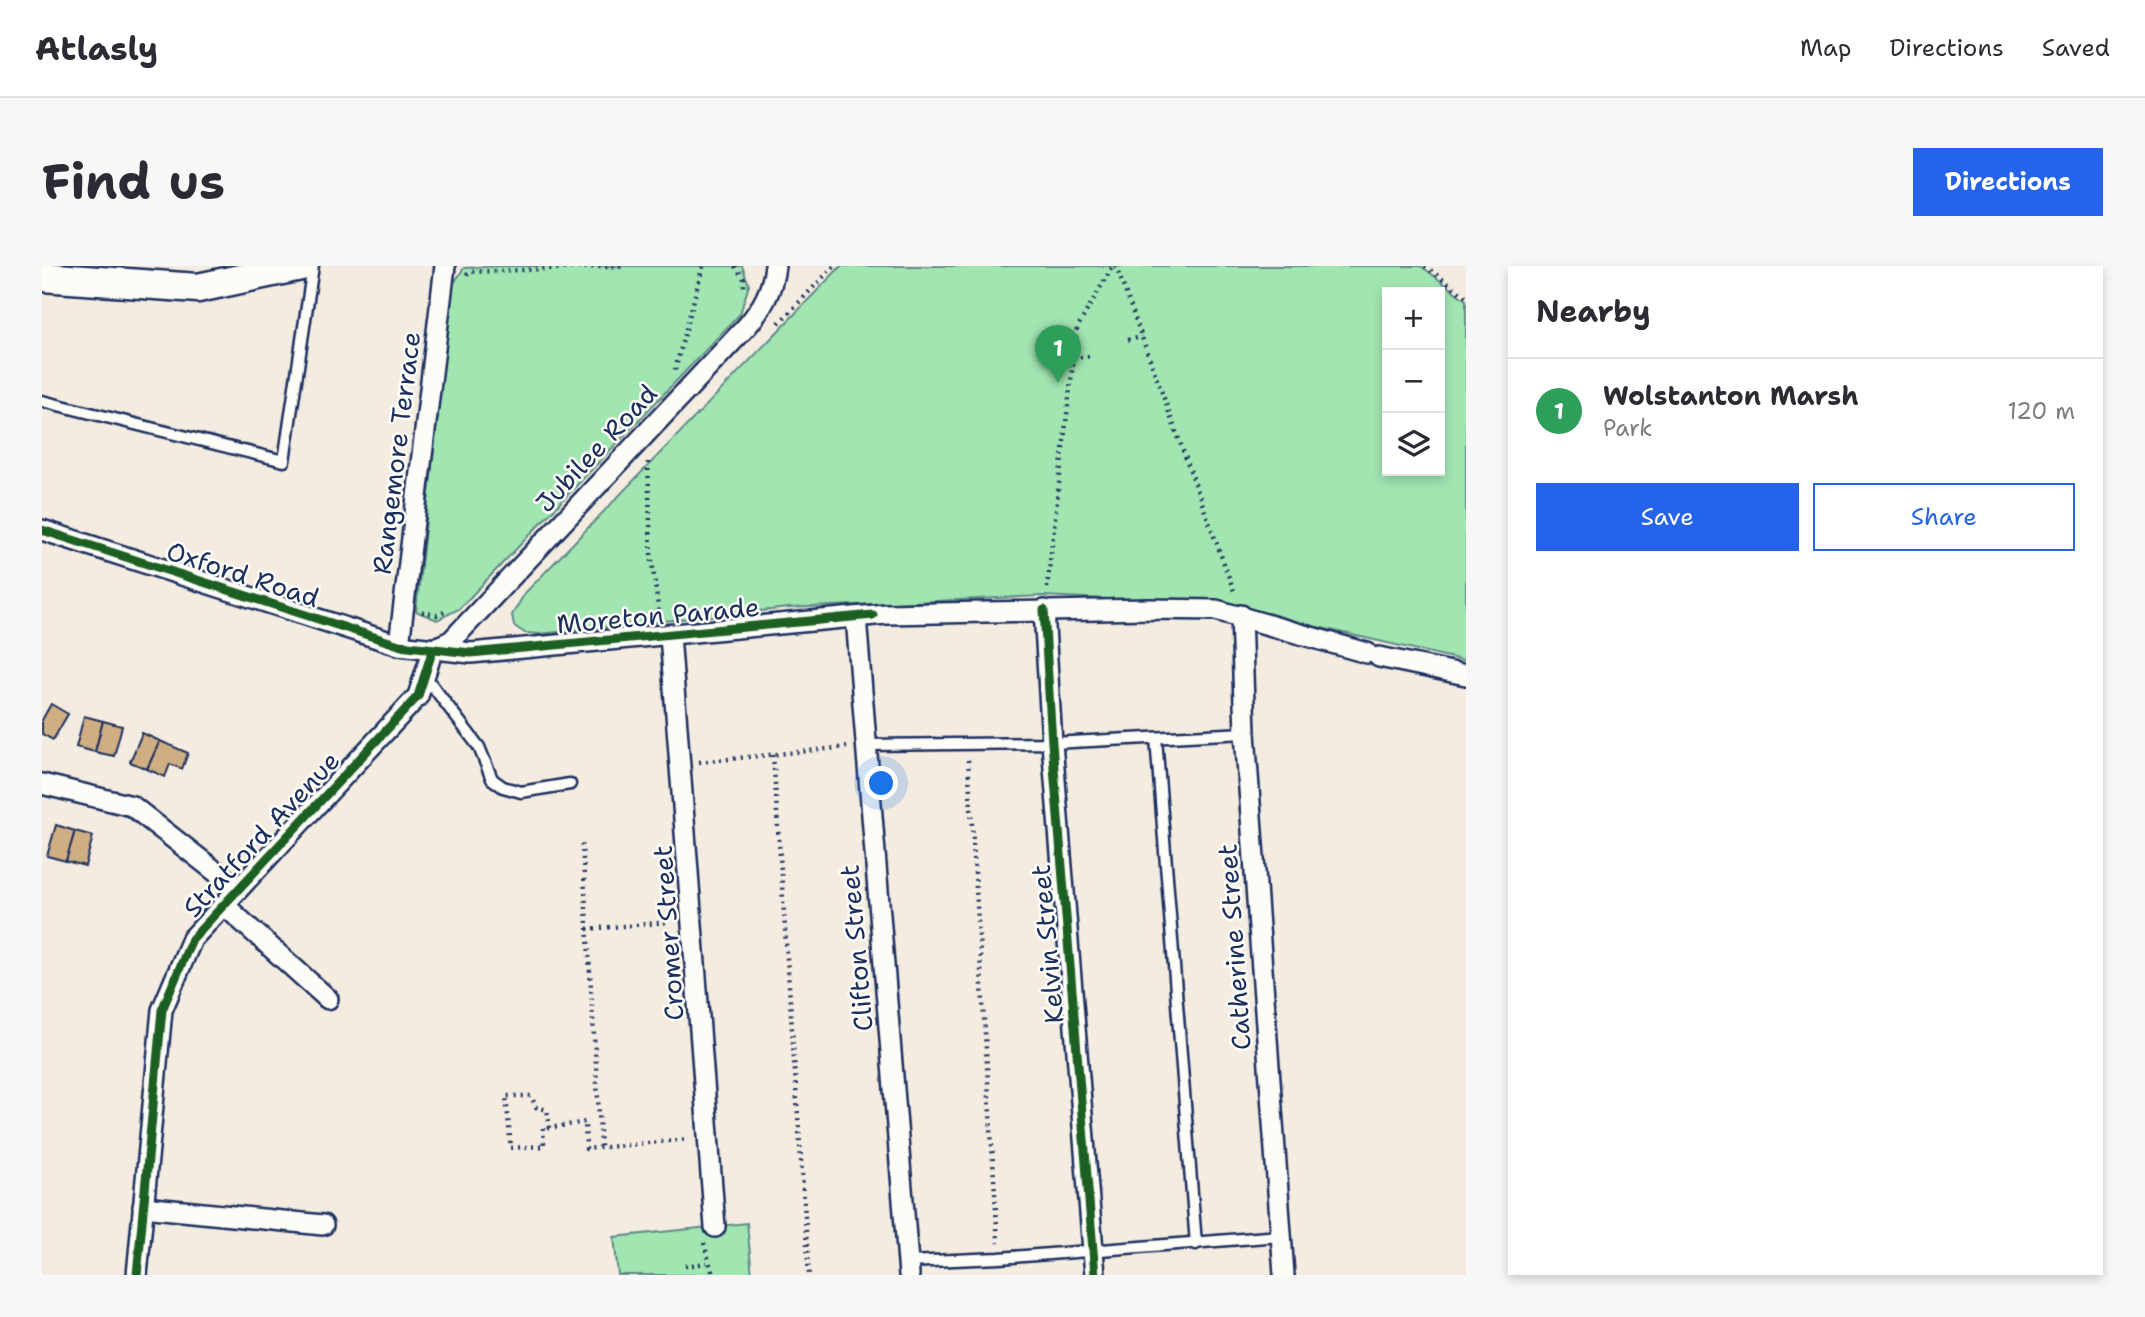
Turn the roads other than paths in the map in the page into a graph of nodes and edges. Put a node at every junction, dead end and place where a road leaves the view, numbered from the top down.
1 (300, 266) edge
2 (313, 266) edge
3 (445, 266) edge
4 (775, 266) edge
5 (231, 273) edge
6 (44, 274) edge
7 (42, 401) edge
8 (42, 530) edge
9 (1044, 610) junction
10 (872, 615) junction
11 (1241, 615) junction
12 (670, 635) junction
13 (399, 645) junction
14 (433, 649) junction
15 (1466, 674) edge
16 (424, 676) junction
17 (1245, 733) junction
18 (1156, 738) junction
19 (1052, 743) junction
20 (865, 745) junction
21 (42, 783) edge
22 (570, 783) dead end
23 (239, 890) junction
24 (224, 905) junction
25 (328, 999) dead end
26 (143, 1207) junction
27 (323, 1225) dead end
28 (715, 1227) dead end
29 (1281, 1236) junction
30 (1196, 1244) junction
31 (1093, 1250) junction
32 (908, 1269) edge
33 (137, 1275) edge
34 (1095, 1275) edge
35 (1284, 1275) edge

1 - 5 main road
2 - 7 lane
3 - 13 street, Rangemore Terrace
4 - 14 street, Jubilee Road
5 - 6 main road
8 - 13 street, Oxford Road
9 - 10 street, Moreton Parade
9 - 11 street, Moreton Parade
9 - 19 street, Kelvin Street
10 - 12 street, Moreton Parade
10 - 20 street, Clifton Street
11 - 15 street, Moreton Parade
11 - 17 street, Catherine Street
12 - 14 street, Moreton Parade
12 - 28 street, Cromer Street
13 - 14 street, Oxford Road
14 - 16 street, Stratford Avenue
16 - 22 lane
16 - 23 street, Stratford Avenue
17 - 18 lane
17 - 29 street, Catherine Street
18 - 19 lane
18 - 30 lane
19 - 20 lane
19 - 31 street, Kelvin Street
20 - 32 street, Clifton Street
21 - 23 street
23 - 24 street, Stratford Avenue
24 - 25 street
24 - 26 street, Stratford Avenue
26 - 27 street
26 - 33 street, Stratford Avenue
29 - 30 lane
29 - 35 street, Catherine Street
30 - 31 lane
31 - 32 lane
31 - 34 street, Kelvin Street

